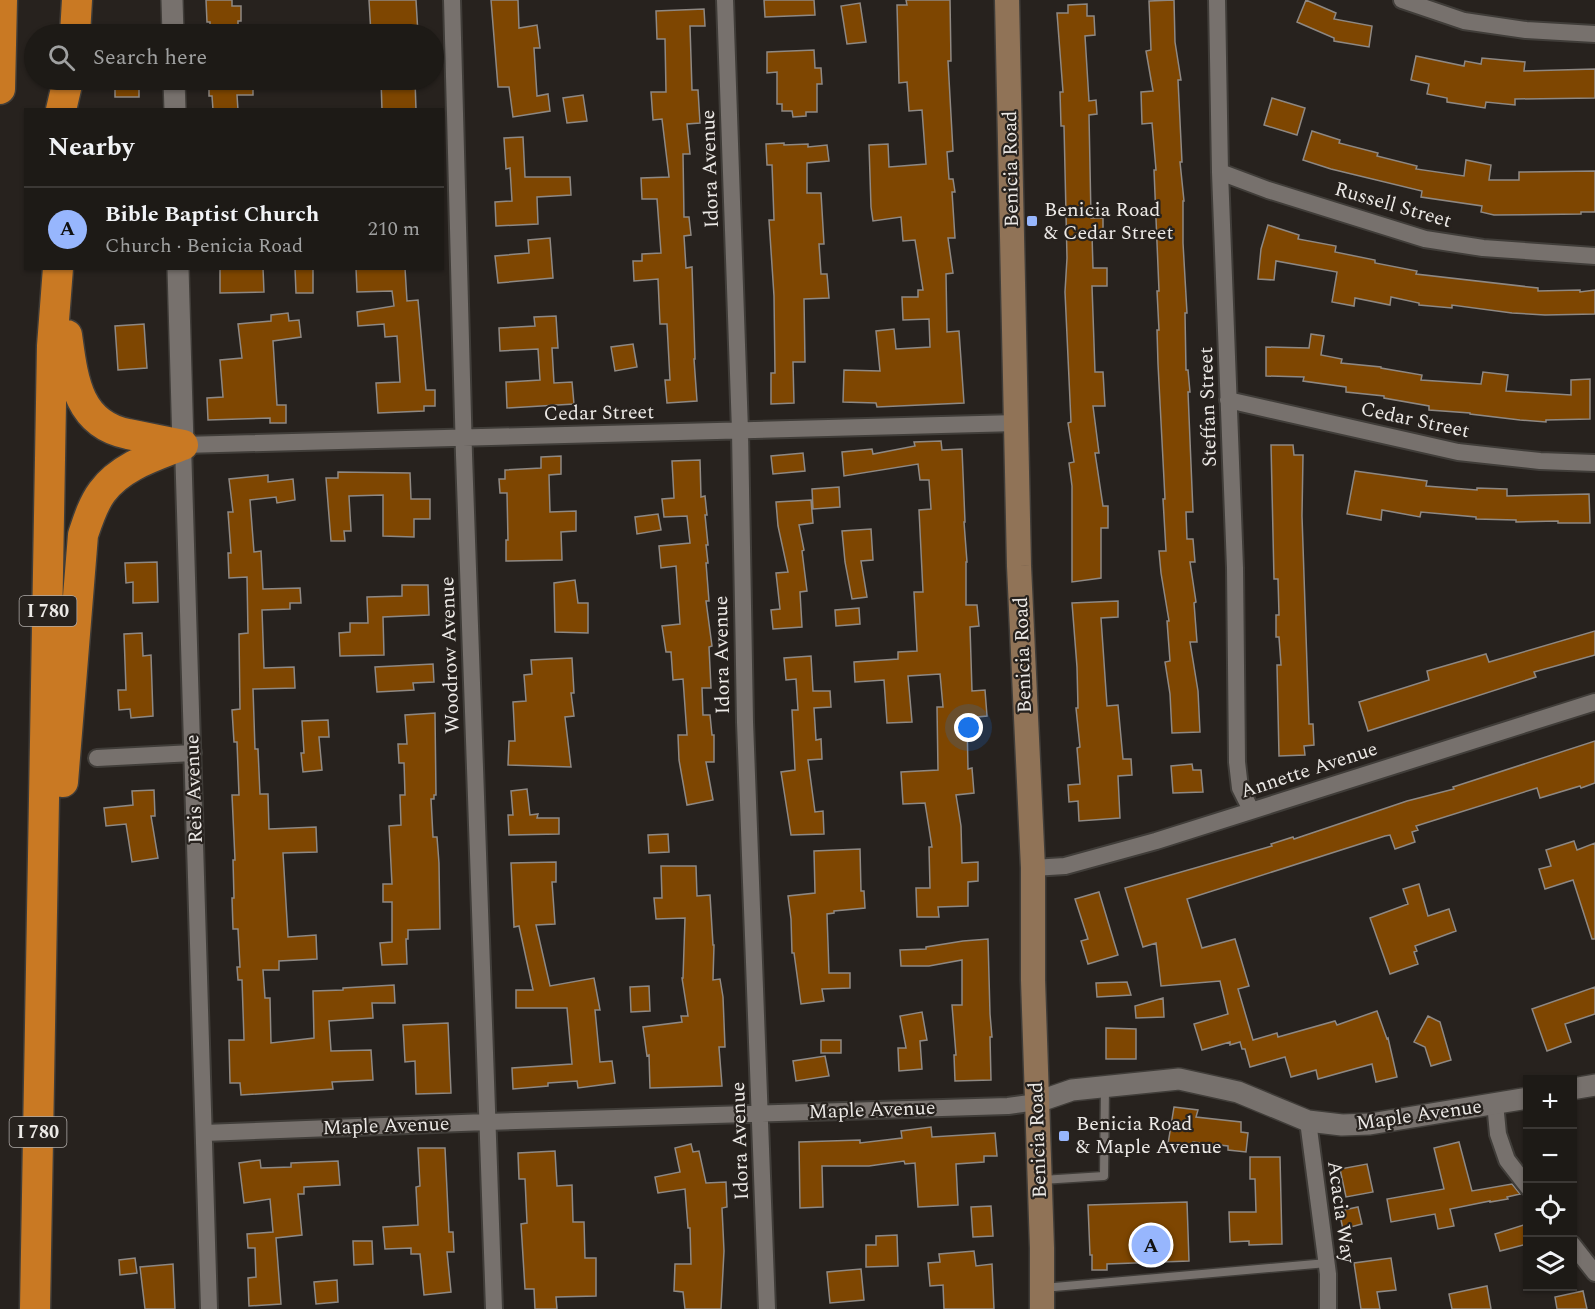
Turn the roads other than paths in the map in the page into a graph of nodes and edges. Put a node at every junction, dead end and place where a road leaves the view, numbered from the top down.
1 (59, 0) edge
2 (77, 0) edge
3 (172, 0) edge
4 (452, 0) edge
5 (725, 0) edge
6 (1006, 0) edge
7 (1217, 0) edge
8 (1402, 0) edge
9 (2, 6) edge
10 (59, 24) edge
11 (76, 24) edge
12 (173, 24) edge
13 (1595, 33) edge
14 (0, 89) edge
15 (60, 90) edge
16 (66, 90) edge
17 (174, 90) edge
18 (61, 108) edge
19 (61, 108) edge
20 (175, 108) edge
21 (1220, 172) junction
22 (1595, 256) edge
23 (58, 270) edge
24 (58, 270) edge
25 (178, 270) edge
26 (1228, 400) junction
27 (1017, 423) junction
28 (740, 431) junction
29 (464, 438) junction
30 (183, 445) junction
31 (1595, 463) edge
32 (1595, 702) edge
33 (193, 753) junction
34 (97, 758) dead end
35 (1251, 810) junction
36 (1033, 868) junction
37 (42, 954) junction
38 (1106, 1085) junction
39 (1595, 1085) edge
40 (1577, 1088) edge
41 (1523, 1099) edge
42 (1037, 1102) junction
43 (1495, 1104) junction
44 (760, 1113) junction
45 (1308, 1121) junction
46 (488, 1122) junction
47 (204, 1133) junction
48 (1040, 1180) junction
49 (1524, 1183) edge
50 (1577, 1250) edge
51 (1327, 1263) junction
52 (1595, 1273) edge
53 (1042, 1299) edge
54 (35, 1309) edge
55 (209, 1309) edge
56 (494, 1309) edge
57 (766, 1309) edge
58 (1328, 1309) edge

1 - 10 highway
2 - 11 highway
3 - 12 street
4 - 29 street, Woodrow Avenue
5 - 28 street, Idora Avenue
6 - 27 main road, Benicia Road
7 - 21 street, Steffan Street
8 - 13 street
9 - 14 highway
15 - 18 highway
16 - 19 highway
17 - 20 street
21 - 22 street, Russell Street
21 - 26 street, Steffan Street
23 - 30 highway
24 - 37 highway, I 780
25 - 30 street, Reis Avenue
26 - 31 street, Cedar Street
26 - 35 street, Steffan Street
27 - 28 street, Cedar Street
27 - 36 main road, Benicia Road
28 - 29 street, Cedar Street
28 - 44 street, Idora Avenue
29 - 30 street, Cedar Street
29 - 46 street, Woodrow Avenue
30 - 33 street, Reis Avenue
30 - 37 highway
32 - 35 street, Annette Avenue
33 - 34 street
33 - 47 street, Reis Avenue
35 - 36 street, Annette Avenue
36 - 42 main road, Benicia Road
37 - 54 highway, I 780
38 - 42 street, Maple Avenue
38 - 45 street, Maple Avenue
38 - 48 lane
39 - 40 street
41 - 43 street, Maple Avenue
42 - 44 street, Maple Avenue
42 - 48 main road, Benicia Road
43 - 45 street, Maple Avenue
43 - 49 street
44 - 46 street, Maple Avenue
44 - 57 street, Idora Avenue
45 - 51 street, Acacia Way
46 - 47 street, Maple Avenue
46 - 56 street, Woodrow Avenue
47 - 55 street, Reis Avenue
48 - 53 main road, Benicia Road
50 - 52 street
51 - 53 lane
51 - 58 street, Acacia Way

